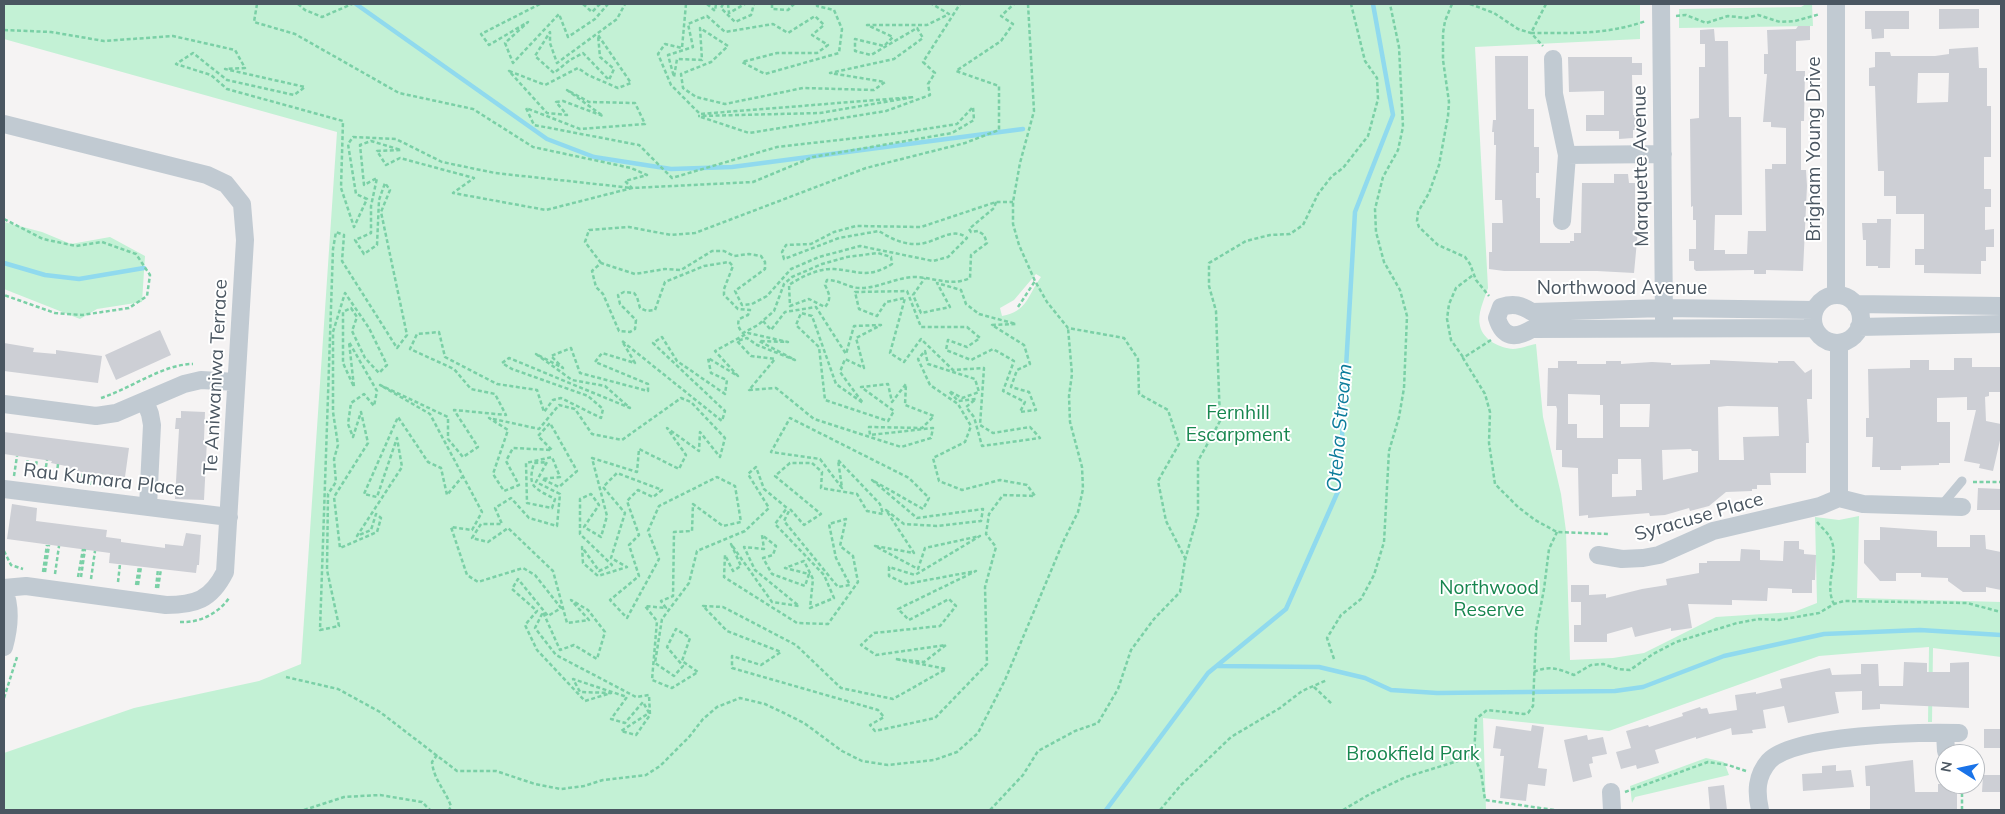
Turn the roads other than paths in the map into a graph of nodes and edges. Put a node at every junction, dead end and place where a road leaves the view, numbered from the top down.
1 (1831, 8) edge
2 (1666, 10) edge
3 (1553, 59) road end
4 (4, 124) edge
5 (1663, 154) junction
6 (1567, 155) junction
7 (1562, 221) dead end
8 (1836, 295) junction
9 (1855, 304) junction
10 (2001, 306) edge
11 (1664, 308) junction
12 (1814, 310) junction
13 (2001, 324) edge
14 (1664, 327) junction
15 (1859, 327) junction
16 (1814, 328) junction
17 (1839, 344) junction
18 (236, 382) junction
19 (145, 401) junction
20 (4, 404) edge
21 (1962, 481) road end
22 (4, 489) edge
23 (1839, 498) junction
24 (148, 506) junction
25 (1941, 506) junction
26 (1962, 507) dead end
27 (229, 518) junction
28 (1598, 555) dead end
29 (4, 589) edge
30 (11, 650) edge
31 (1948, 744) edge
32 (1760, 810) edge

1 - 8 street, Brigham Young Drive
2 - 5 street, Marquette Avenue
3 - 6 street
4 - 18 street, Te Aniwaniwa Terrace
5 - 6 street
5 - 11 street, Marquette Avenue
6 - 7 street
8 - 9 street
8 - 12 street
9 - 10 street
9 - 15 street
11 - 12 street, Northwood Avenue
11 - 14 street, Marquette Avenue
11 - 14 street, Northwood Avenue
12 - 16 street
13 - 15 street
14 - 16 street, Northwood Avenue
15 - 17 street
16 - 17 street
17 - 23 street
18 - 19 street
18 - 27 street, Te Aniwaniwa Terrace
19 - 20 street
19 - 24 street
21 - 25 lane
22 - 24 street, Rau Kumara Place
23 - 25 street
23 - 28 street, Syracuse Place
24 - 27 street, Rau Kumara Place
25 - 26 street
27 - 29 street, Te Aniwaniwa Terrace
29 - 30 street
31 - 32 street

